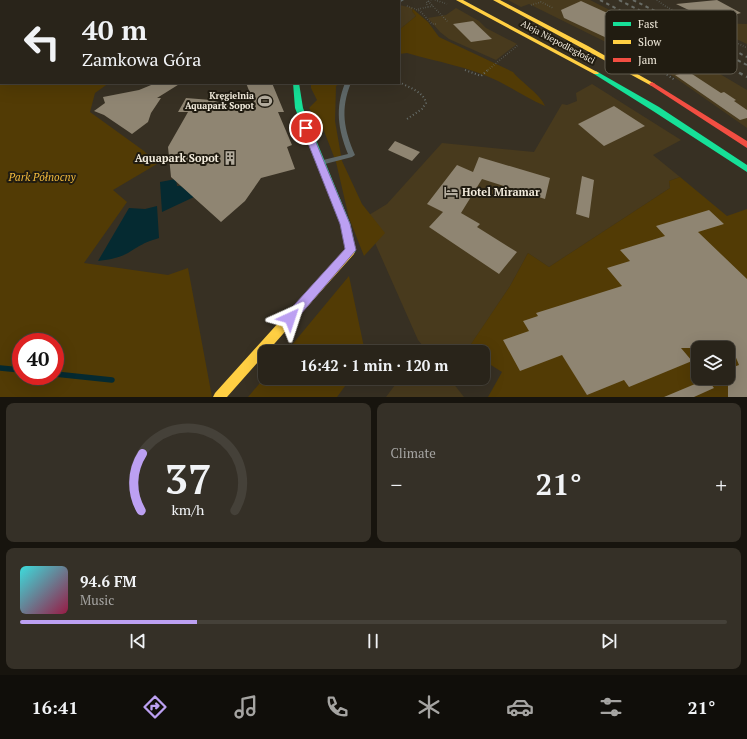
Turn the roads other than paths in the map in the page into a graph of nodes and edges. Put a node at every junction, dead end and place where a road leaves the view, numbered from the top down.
1 (459, 0) edge
2 (496, 0) edge
3 (605, 57) edge
4 (635, 74) edge
5 (296, 84) edge
6 (348, 84) edge
7 (747, 146) edge
8 (320, 163) junction
9 (747, 169) edge
10 (219, 397) edge

1 - 9 main road, Aleja Niepodległości
2 - 3 main road, Aleja Niepodległości
4 - 7 main road, Aleja Niepodległości
5 - 8 main road
6 - 8 lane
8 - 10 main road

